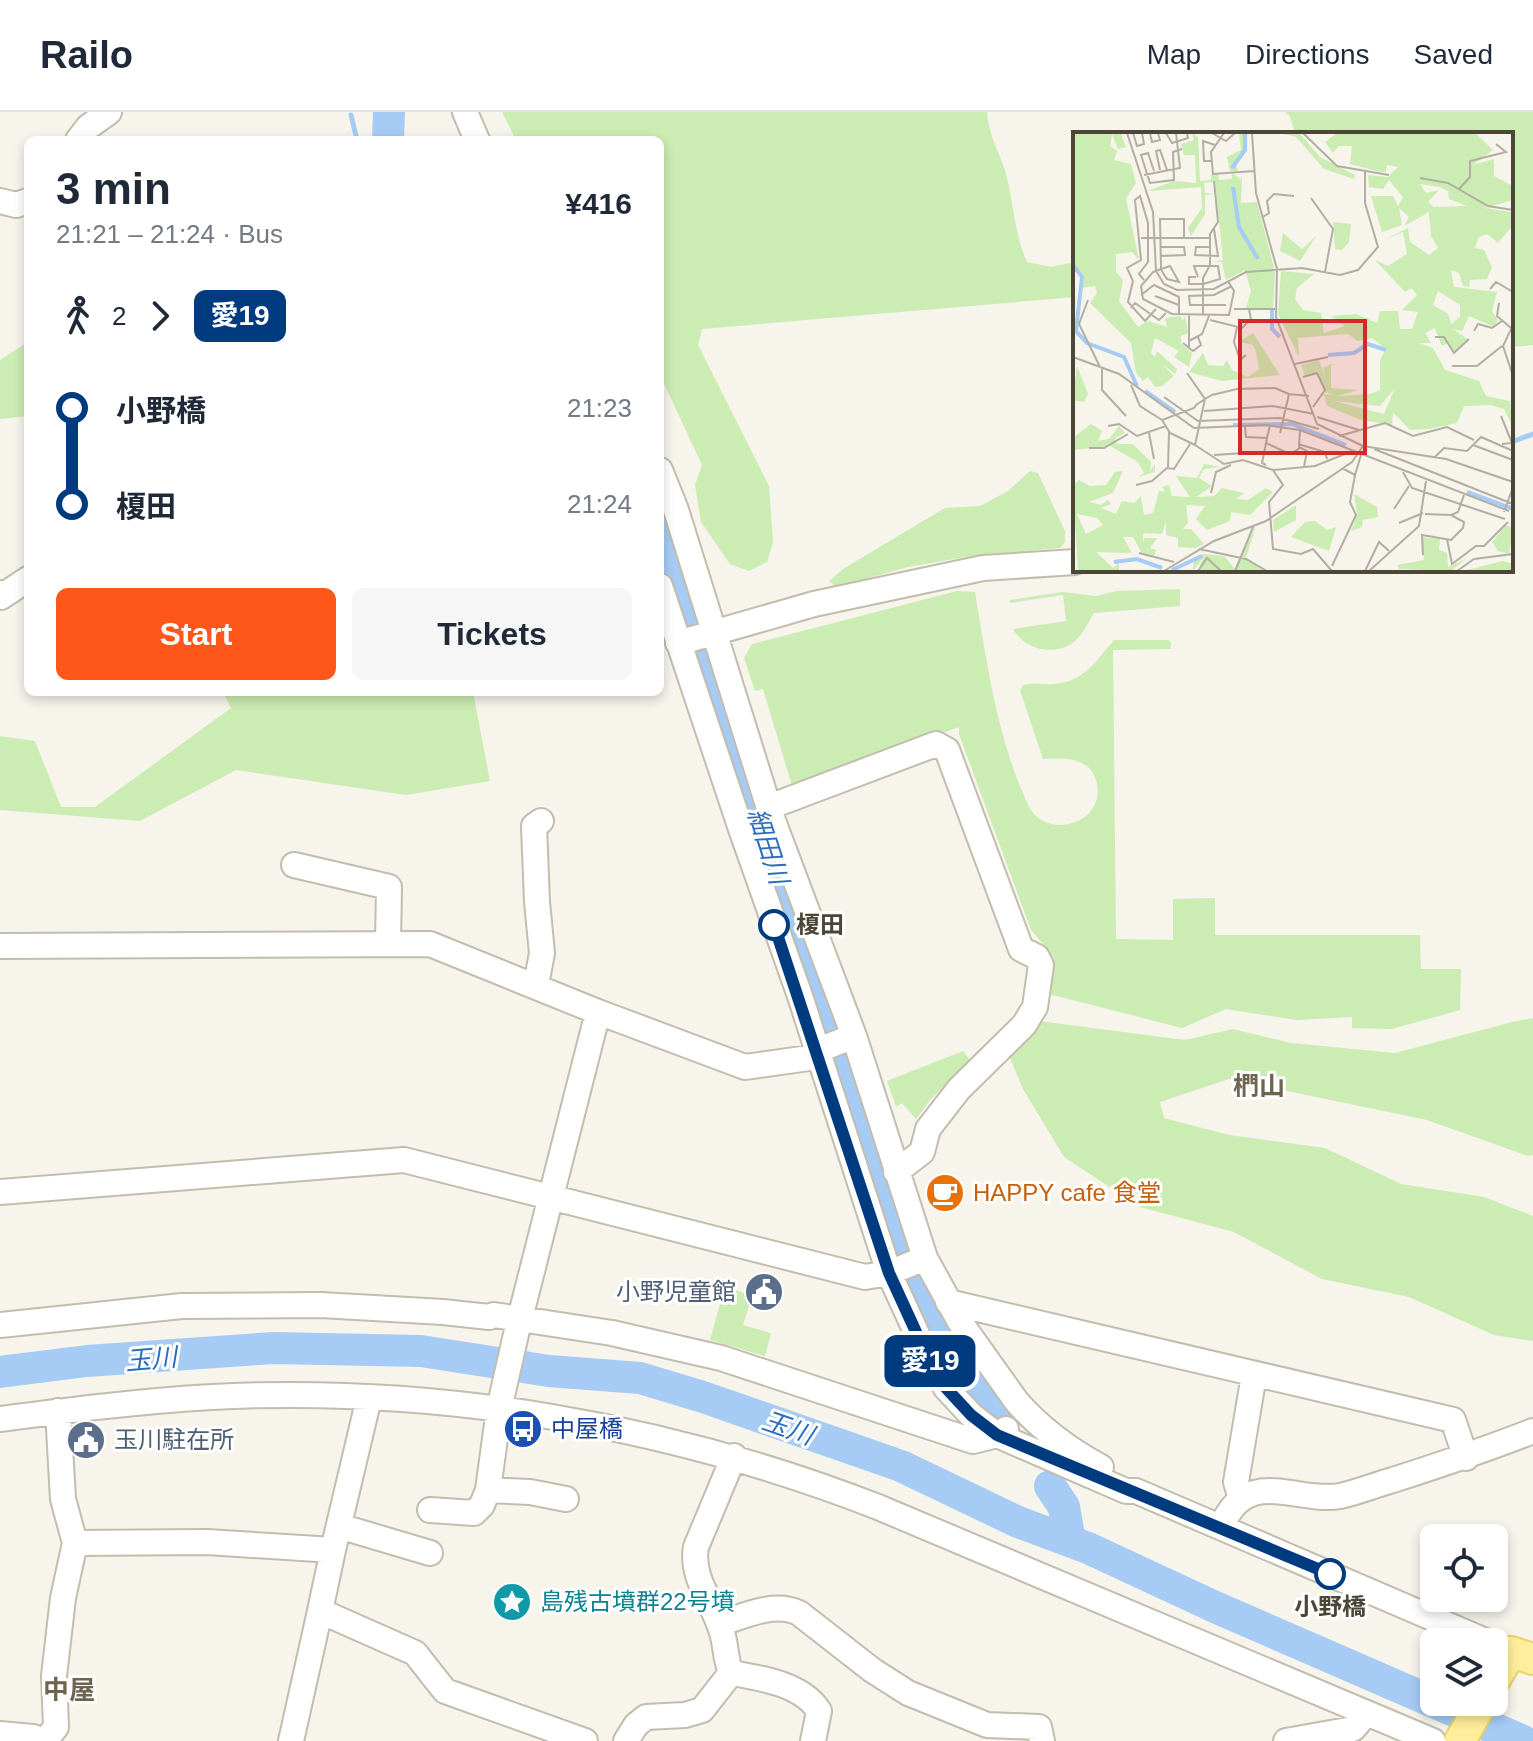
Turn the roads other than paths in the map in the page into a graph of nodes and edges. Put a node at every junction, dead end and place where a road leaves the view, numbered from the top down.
1 (109, 112) edge
2 (465, 112) edge
3 (82, 136) edge
4 (475, 136) edge
5 (0, 201) edge
6 (24, 202) edge
7 (664, 480) edge
8 (1073, 562) edge
9 (24, 582) edge
10 (664, 592) edge
11 (0, 593) edge
12 (696, 638) junction
13 (759, 820) junction
14 (541, 821) dead end
15 (294, 865) dead end
16 (388, 943) junction
17 (0, 946) edge
18 (536, 985) junction
19 (598, 1012) junction
20 (835, 1043) junction
21 (896, 1172) junction
22 (0, 1192) edge
23 (549, 1196) junction
24 (908, 1265) junction
25 (948, 1302) junction
26 (518, 1324) junction
27 (0, 1325) edge
28 (1254, 1375) junction
29 (369, 1398) junction
30 (500, 1403) junction
31 (58, 1411) junction
32 (0, 1419) edge
33 (1011, 1425) junction
34 (1533, 1431) edge
35 (734, 1456) junction
36 (1466, 1458) junction
37 (488, 1490) junction
38 (1136, 1491) junction
39 (566, 1499) dead end
40 (1241, 1499) junction
41 (430, 1510) dead end
42 (339, 1526) junction
43 (1220, 1527) junction
44 (75, 1543) junction
45 (333, 1550) junction
46 (419, 1555) dead end
47 (320, 1611) junction
48 (719, 1624) junction
49 (1438, 1628) edge
50 (731, 1673) junction
51 (1366, 1714) junction
52 (1474, 1716) edge
53 (0, 1734) edge
54 (44, 1741) edge
55 (291, 1741) edge
56 (585, 1741) edge
57 (626, 1741) edge
58 (813, 1741) edge
59 (1042, 1741) edge
60 (1286, 1741) edge
61 (1433, 1741) edge
62 (1460, 1741) edge

1 - 3 street
2 - 4 street
5 - 6 street
7 - 12 street
8 - 12 street
9 - 11 street
10 - 12 street
12 - 13 street
12 - 13 street
13 - 20 street
13 - 20 street
13 - 21 street
14 - 18 street
15 - 16 street
16 - 17 street
16 - 18 street
18 - 19 street
19 - 20 street
19 - 23 street
20 - 21 street
20 - 24 street
21 - 24 street
22 - 23 street
23 - 24 street
23 - 26 street
24 - 25 street
24 - 33 street
25 - 28 street
25 - 33 street
26 - 27 street
26 - 30 street
26 - 33 street
28 - 36 street
28 - 40 street
29 - 30 street
29 - 31 street
29 - 42 street
30 - 35 street
30 - 37 street
31 - 32 street
31 - 44 street
33 - 38 street
33 - 38 street
34 - 36 street
35 - 48 street
35 - 51 street
36 - 40 street
37 - 39 street
37 - 41 street
38 - 43 street
40 - 43 street
42 - 45 street
42 - 46 street
43 - 49 street
44 - 45 street
44 - 54 street
45 - 47 street
47 - 55 street
47 - 56 street
48 - 50 street
48 - 59 street
50 - 57 street
50 - 58 street
51 - 60 street
51 - 61 street
52 - 62 main road
53 - 54 street

